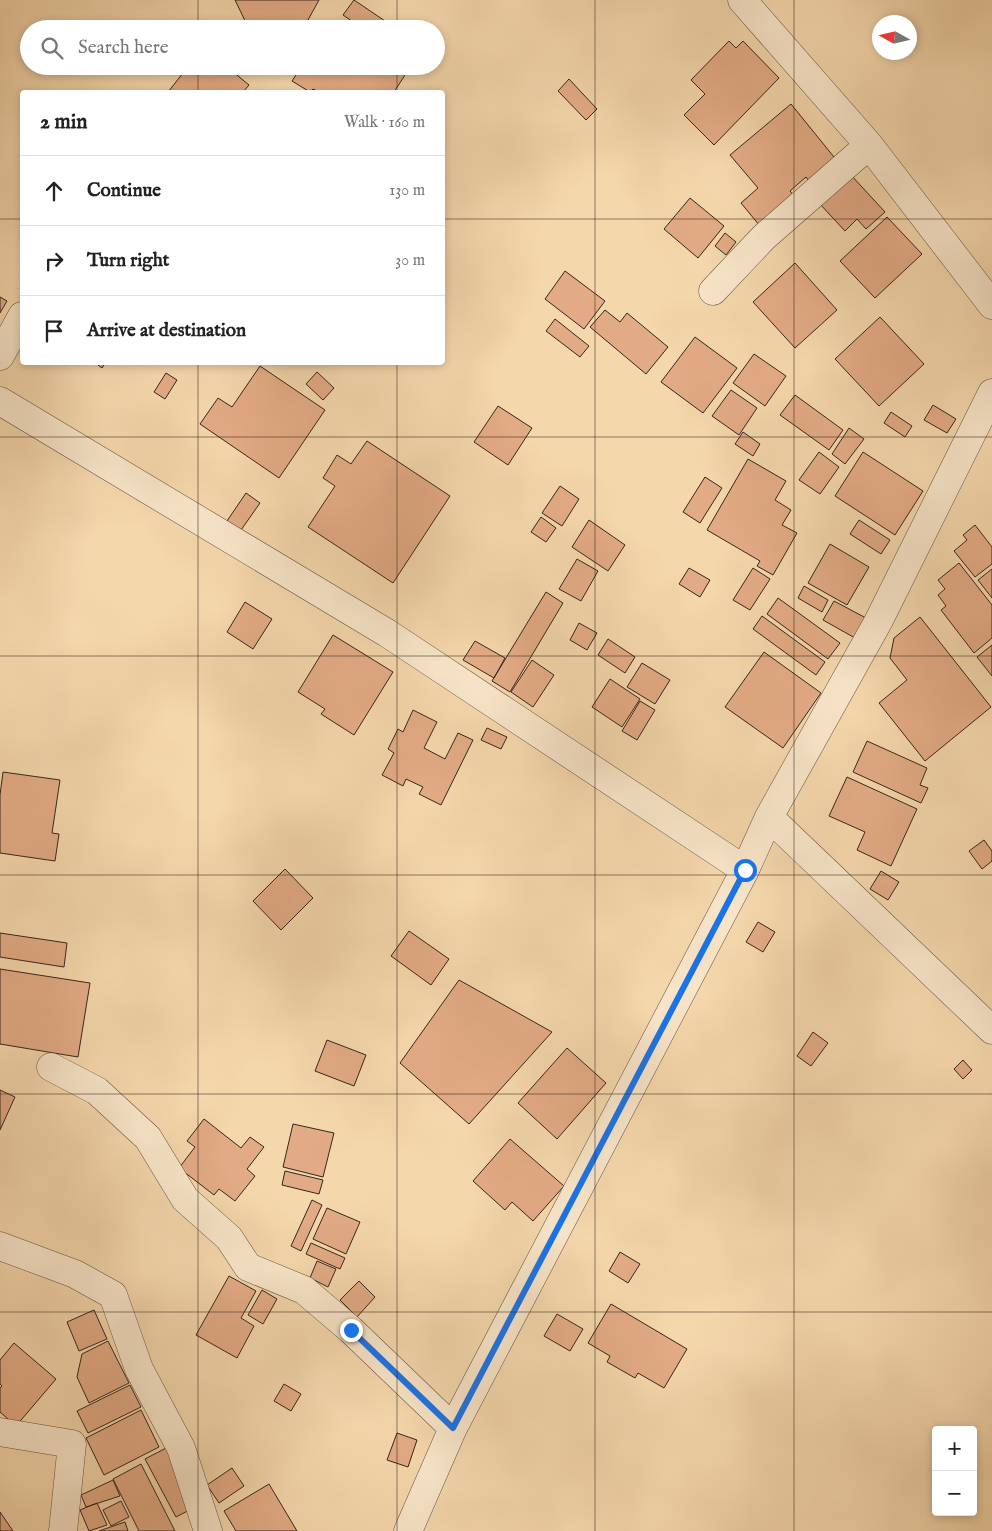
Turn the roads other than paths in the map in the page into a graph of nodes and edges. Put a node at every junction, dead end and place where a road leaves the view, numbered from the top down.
1 (742, 0) edge
2 (869, 145) junction
3 (713, 291) dead end
4 (992, 305) edge
5 (20, 320) edge
6 (0, 356) edge
7 (992, 393) edge
8 (0, 401) edge
9 (769, 817) junction
10 (745, 870) junction
11 (992, 1030) edge
12 (51, 1067) dead end
13 (0, 1246) edge
14 (453, 1428) junction
15 (0, 1432) edge
16 (63, 1531) edge
17 (208, 1531) edge
18 (408, 1531) edge

1 - 2 street
2 - 3 street
2 - 4 street
5 - 6 street
7 - 9 street
8 - 10 street
9 - 10 street
9 - 11 street
10 - 14 street
12 - 14 street
13 - 17 street
14 - 18 street
15 - 16 street

